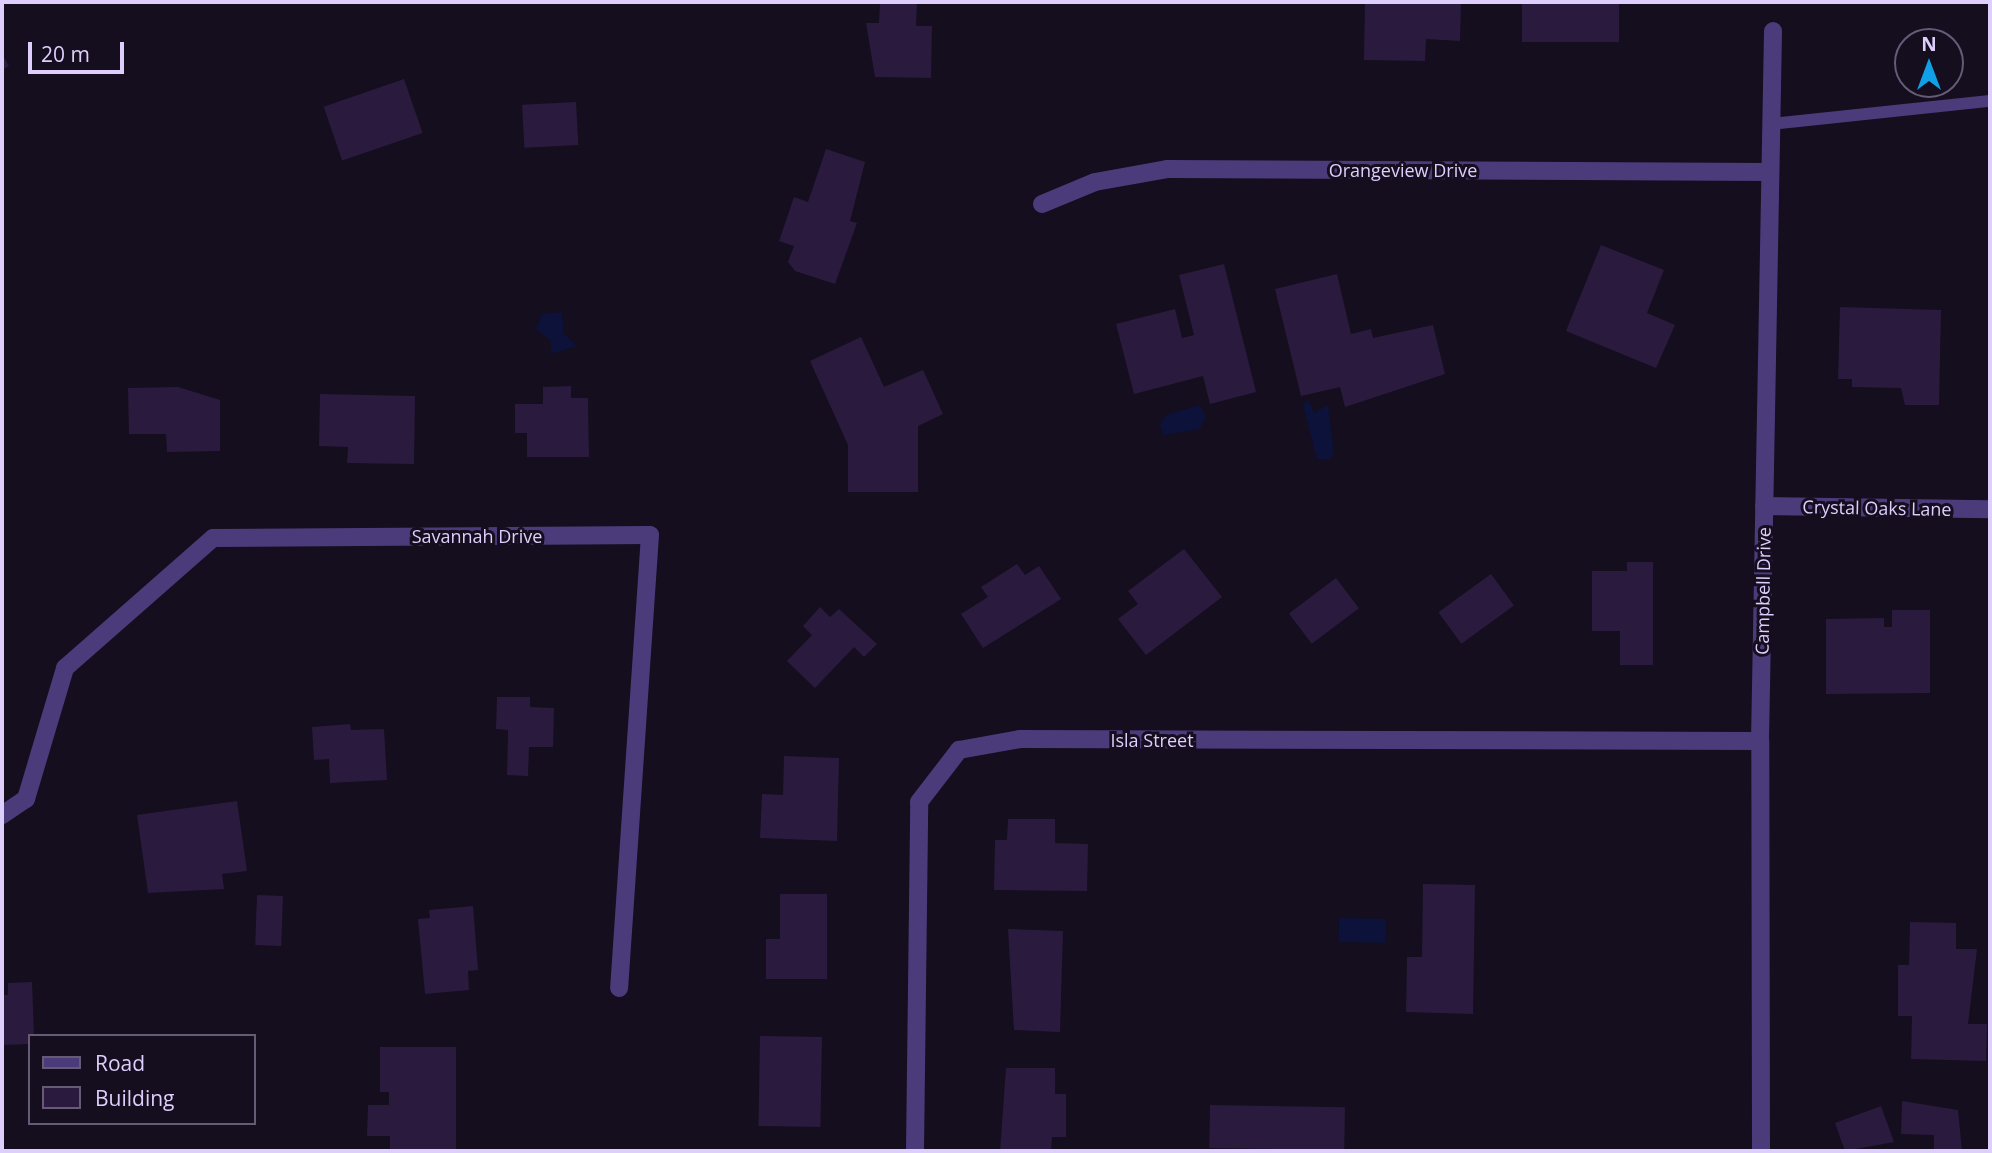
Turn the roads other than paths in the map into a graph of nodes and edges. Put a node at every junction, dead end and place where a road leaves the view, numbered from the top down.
1 (1773, 32) dead end
2 (1990, 101) edge
3 (1770, 124) junction
4 (1769, 172) junction
5 (1042, 204) dead end
6 (1764, 506) junction
7 (1990, 509) edge
8 (1760, 741) junction
9 (2, 815) edge
10 (620, 988) dead end
11 (915, 1151) edge
12 (1761, 1151) edge

1 - 3 street, Campbell Drive
2 - 3 lane
3 - 4 street, Campbell Drive
4 - 5 street, Orangeview Drive
4 - 6 street, Campbell Drive
6 - 7 street, Crystal Oaks Lane
6 - 8 street, Campbell Drive
8 - 11 street, Isla Street
8 - 12 street, Campbell Drive
9 - 10 street, Savannah Drive

